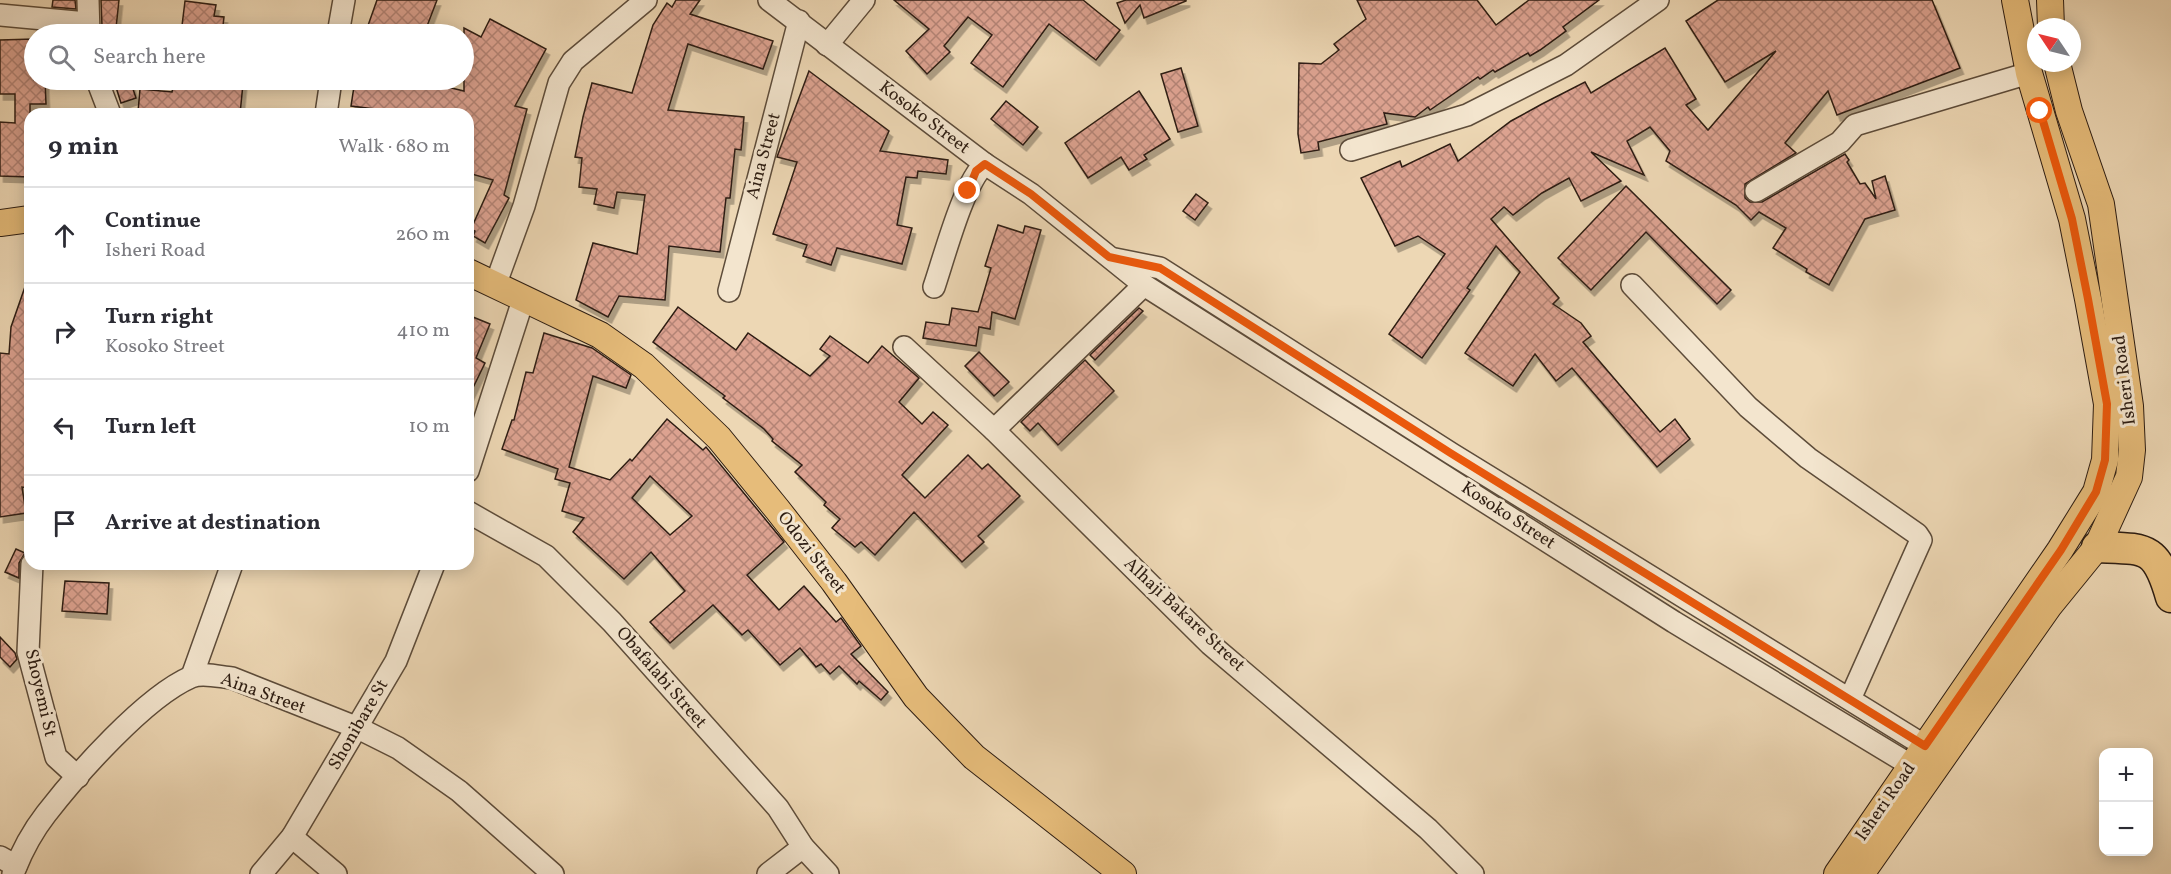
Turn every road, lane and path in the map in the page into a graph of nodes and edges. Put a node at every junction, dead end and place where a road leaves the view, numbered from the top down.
1 (88, 0) edge
2 (344, 0) edge
3 (646, 0) edge
4 (769, 0) edge
5 (864, 0) edge
6 (1658, 0) edge
7 (2015, 0) edge
8 (2050, 0) edge
9 (0, 15) edge
10 (2050, 18) edge
11 (799, 21) junction
12 (57, 24) edge
13 (88, 24) edge
14 (340, 24) edge
15 (827, 45) junction
16 (2059, 72) edge
17 (2029, 73) junction
18 (101, 90) edge
19 (330, 90) edge
20 (108, 108) edge
21 (327, 108) edge
22 (1351, 150) dead end
23 (985, 164) junction
24 (1756, 191) dead end
25 (24, 220) edge
26 (0, 223) edge
27 (1109, 257) junction
28 (474, 275) edge
29 (496, 284) junction
30 (1144, 285) junction
31 (1632, 285) dead end
32 (934, 287) dead end
33 (729, 291) dead end
34 (524, 297) junction
35 (904, 347) dead end
36 (994, 430) junction
37 (474, 452) edge
38 (474, 515) edge
39 (2097, 547) junction
40 (32, 570) edge
41 (229, 570) edge
42 (432, 570) edge
43 (2171, 597) edge
44 (1688, 600) junction
45 (1674, 622) junction
46 (192, 676) junction
47 (1850, 699) junction
48 (358, 728) junction
49 (1918, 756) junction
50 (78, 777) junction
51 (292, 837) junction
52 (803, 847) junction
53 (10, 866) edge
54 (261, 874) edge
55 (336, 874) edge
56 (553, 874) edge
57 (768, 874) edge
58 (828, 874) edge
59 (1123, 874) edge
60 (1473, 874) edge
61 (1837, 874) edge
62 (1861, 874) edge

1 - 13 street
2 - 14 street
3 - 29 street
4 - 11 street, Kosoko Street
5 - 15 street
6 - 22 street
7 - 17 main road, Isheri Road
8 - 10 main road
9 - 12 street
11 - 15 street, Kosoko Street
11 - 33 street, Aina Street
15 - 23 street, Kosoko Street
16 - 39 main road, Isheri Road
17 - 24 street
17 - 49 main road, Isheri Road
18 - 20 street
19 - 21 street
23 - 27 street, Kosoko Street
23 - 32 street
25 - 26 main road
27 - 30 street, Kosoko Street
27 - 44 street, Kosoko Street
28 - 29 main road, Odozi Street
29 - 34 main road, Odozi Street
30 - 36 street
30 - 45 street, Kosoko Street
31 - 47 street
34 - 37 street
34 - 59 main road, Odozi Street
35 - 36 street, Alhaji Bakare Street
36 - 60 street, Alhaji Bakare Street
38 - 52 street, Obafalabi Street
39 - 43 highway
39 - 62 main road, Isheri Road
40 - 50 street, Shoyemi St
41 - 46 street
42 - 48 street, Shonibare St
44 - 45 street
44 - 47 street, Kosoko Street
45 - 49 street, Kosoko Street
46 - 48 street, Aina Street
46 - 50 street
47 - 49 street, Kosoko Street
48 - 51 street, Shonibare St
48 - 56 street, Aina Street
49 - 61 main road, Isheri Road
50 - 53 street
51 - 54 street, Shonibare St
51 - 55 street
52 - 57 street
52 - 58 street, Obafalabi Street

